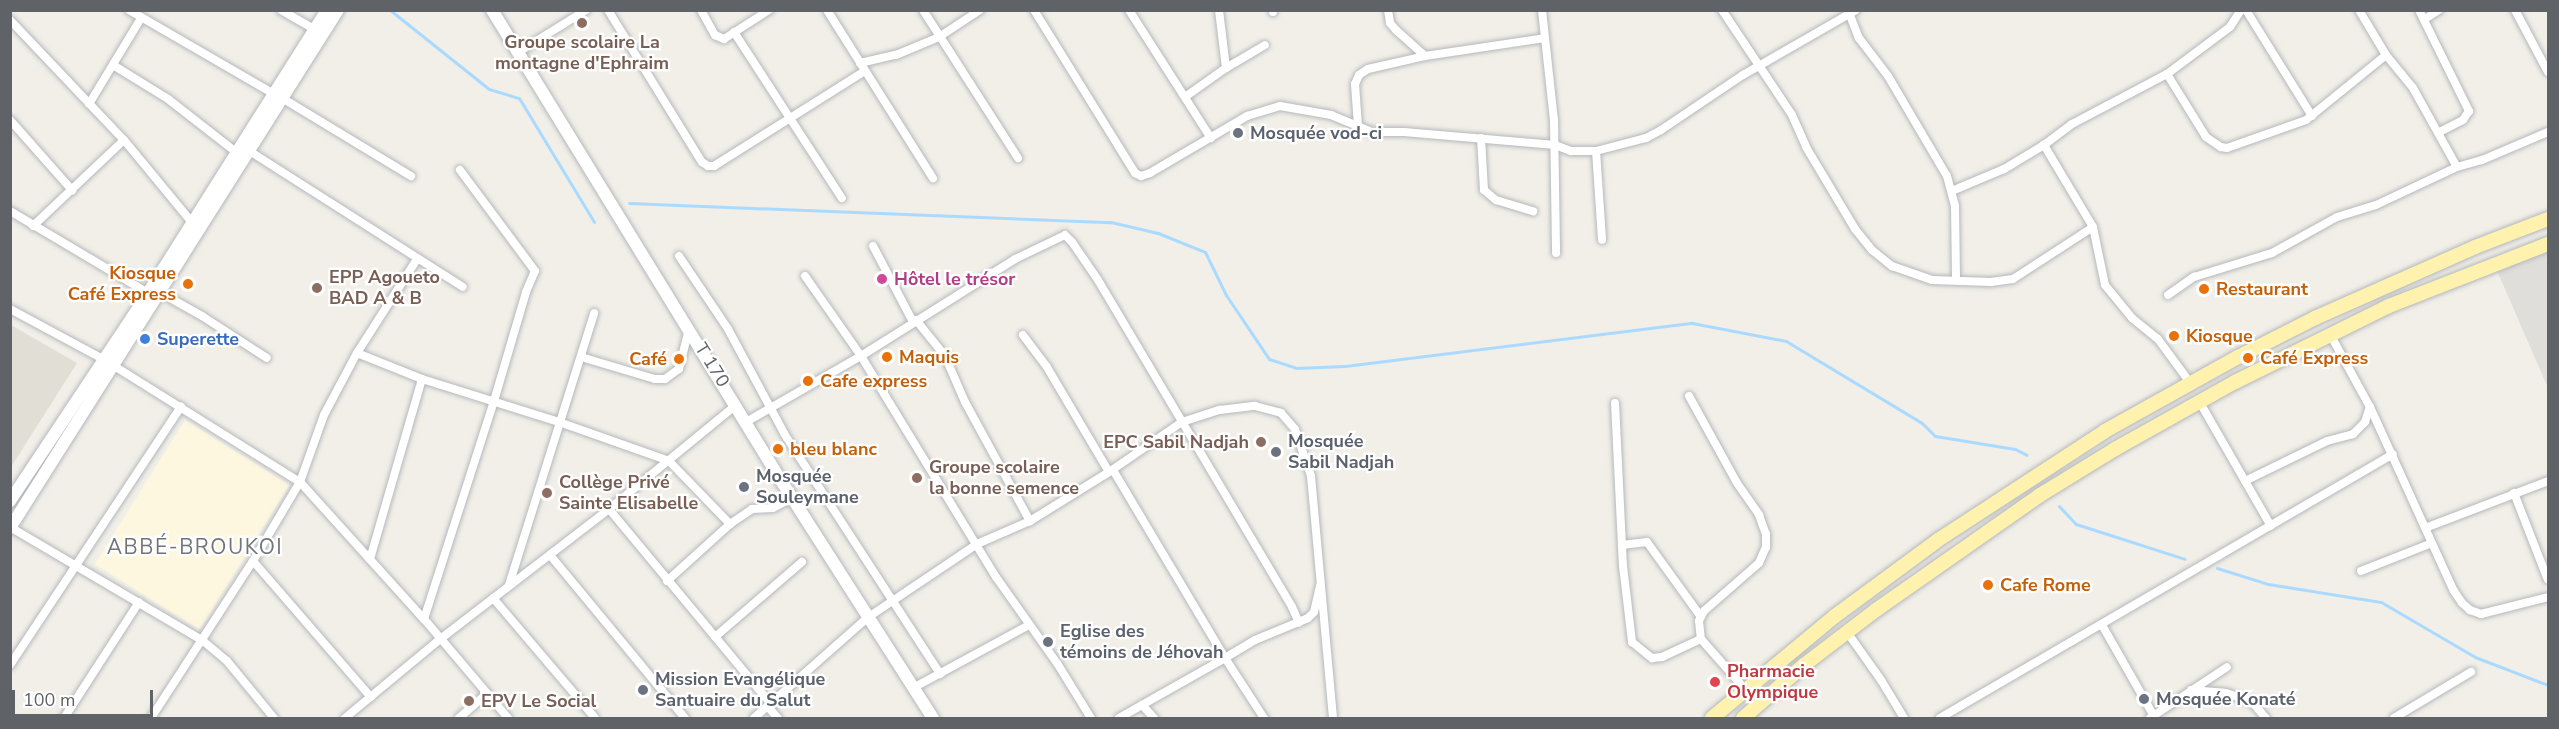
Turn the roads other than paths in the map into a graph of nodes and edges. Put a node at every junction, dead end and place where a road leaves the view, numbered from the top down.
1 (129, 10) edge
2 (281, 10) edge
3 (327, 10) edge
4 (338, 10) edge
5 (492, 10) edge
6 (586, 10) edge
7 (608, 10) edge
8 (701, 10) edge
9 (769, 10) edge
10 (827, 10) edge
11 (923, 10) edge
12 (980, 10) edge
13 (1035, 10) edge
14 (1129, 10) edge
15 (1219, 10) edge
16 (1388, 10) edge
17 (1542, 10) edge
18 (1722, 10) edge
19 (2241, 10) edge
20 (2246, 10) edge
21 (2359, 10) edge
22 (2419, 10) edge
23 (2439, 10) edge
24 (2515, 10) edge
25 (1851, 12) edge
26 (141, 18) junction
27 (2425, 19) junction
28 (10, 20) edge
29 (314, 29) junction
30 (734, 32) junction
31 (939, 37) junction
32 (1545, 38) junction
33 (1265, 45) dead end
34 (517, 53) junction
35 (2386, 55) junction
36 (1425, 56) junction
37 (113, 65) junction
38 (1760, 65) junction
39 (863, 67) junction
40 (1226, 68) junction
41 (2548, 72) edge
42 (2167, 74) junction
43 (278, 96) junction
44 (1185, 97) junction
45 (89, 104) junction
46 (2312, 116) junction
47 (790, 118) junction
48 (10, 120) edge
49 (1358, 126) junction
50 (2548, 132) edge
51 (2438, 133) junction
52 (1211, 138) junction
53 (1481, 138) junction
54 (124, 140) junction
55 (1555, 145) junction
56 (2044, 146) junction
57 (1596, 151) junction
58 (251, 152) junction
59 (237, 153) junction
60 (1018, 158) dead end
61 (2457, 167) junction
62 (460, 170) dead end
63 (411, 176) dead end
64 (933, 178) dead end
65 (72, 190) junction
66 (1952, 191) junction
67 (842, 198) dead end
68 (10, 211) edge
69 (1533, 211) dead end
70 (2548, 219) edge
71 (33, 226) junction
72 (196, 227) junction
73 (2093, 227) junction
74 (1602, 240) dead end
75 (2548, 244) edge
76 (873, 246) dead end
77 (1556, 253) dead end
78 (679, 256) dead end
79 (417, 259) junction
80 (806, 276) dead end
81 (1956, 280) junction
82 (463, 286) dead end
83 (154, 293) junction
84 (2168, 295) dead end
85 (10, 309) edge
86 (594, 313) dead end
87 (915, 321) junction
88 (689, 329) junction
89 (2330, 334) junction
90 (1023, 336) dead end
91 (357, 353) junction
92 (861, 356) junction
93 (581, 357) junction
94 (267, 358) dead end
95 (104, 359) junction
96 (115, 366) junction
97 (422, 379) junction
98 (2191, 384) junction
99 (1689, 396) dead end
100 (494, 401) junction
101 (2199, 401) junction
102 (1615, 403) dead end
103 (736, 405) junction
104 (181, 407) junction
105 (2370, 407) junction
106 (771, 408) junction
107 (559, 422) junction
108 (746, 422) junction
109 (1182, 422) junction
110 (2393, 454) junction
111 (669, 461) junction
112 (1111, 471) junction
113 (2245, 481) junction
114 (2548, 481) edge
115 (300, 482) junction
116 (2514, 493) junction
117 (792, 498) junction
118 (10, 501) edge
119 (609, 509) junction
120 (1030, 521) junction
121 (730, 524) junction
122 (2271, 526) junction
123 (11, 527) edge
124 (2425, 528) junction
125 (2432, 543) junction
126 (977, 544) junction
127 (1622, 545) junction
128 (550, 555) junction
129 (370, 560) junction
130 (253, 561) junction
131 (802, 562) dead end
132 (75, 567) junction
133 (2361, 571) dead end
134 (1322, 574) junction
135 (2548, 580) edge
136 (667, 581) junction
137 (509, 585) junction
138 (2548, 597) edge
139 (493, 598) junction
140 (893, 600) junction
141 (139, 602) junction
142 (1701, 616) junction
143 (867, 618) junction
144 (424, 619) junction
145 (1299, 623) junction
146 (1029, 625) junction
147 (2102, 625) junction
148 (1847, 632) junction
149 (715, 637) junction
150 (1701, 639) junction
151 (202, 640) junction
152 (439, 640) junction
153 (1224, 658) junction
154 (10, 665) edge
155 (2227, 667) dead end
156 (2471, 672) dead end
157 (940, 674) junction
158 (913, 688) junction
159 (1745, 689) junction
160 (2191, 690) junction
161 (487, 694) junction
162 (371, 697) junction
163 (1142, 705) junction
164 (770, 706) junction
165 (154, 717) edge
166 (64, 718) edge
167 (274, 718) edge
168 (345, 718) edge
169 (459, 718) edge
170 (508, 718) edge
171 (595, 718) edge
172 (685, 718) edge
173 (754, 718) edge
174 (778, 718) edge
175 (933, 718) edge
176 (1091, 718) edge
177 (1119, 718) edge
178 (1154, 718) edge
179 (1264, 718) edge
180 (1333, 718) edge
181 (1712, 718) edge
182 (1743, 718) edge
183 (1904, 718) edge
184 (1940, 718) edge
185 (2153, 718) edge
186 (2266, 718) edge
187 (2394, 718) edge

1 - 26 street
2 - 29 street
3 - 29 street
4 - 43 street
5 - 34 street, T 170
6 - 34 street
7 - 47 street
8 - 30 street
9 - 30 street
10 - 39 street
11 - 31 street
12 - 31 street
13 - 52 street
14 - 44 street
15 - 40 street
16 - 36 street
17 - 32 street
18 - 38 street
19 - 42 street
20 - 46 street
21 - 35 street
22 - 27 street
23 - 27 street
24 - 41 street
25 - 38 street
25 - 66 street
26 - 37 street
26 - 43 street
27 - 51 street
28 - 45 street
29 - 43 street
30 - 47 street
31 - 39 street
31 - 60 street
32 - 36 street
32 - 55 street
33 - 40 street
34 - 88 street, T 170
35 - 46 street
35 - 51 street
36 - 49 street
37 - 45 street
37 - 59 street
38 - 57 street
38 - 81 street
39 - 47 street
39 - 64 street
40 - 44 street
42 - 46 street
42 - 56 street
43 - 58 street
43 - 59 street
43 - 63 street
44 - 52 street
45 - 54 street
47 - 67 street
48 - 65 street
49 - 52 street
49 - 53 street
50 - 61 street
51 - 61 street
53 - 55 street
53 - 69 street
54 - 65 street
54 - 72 street
55 - 57 street
55 - 77 street
56 - 66 street
56 - 73 street
57 - 74 street
58 - 72 street
58 - 79 street
59 - 72 street
61 - 84 street
62 - 100 street
65 - 71 street
66 - 81 street
68 - 71 street
70 - 98 main road
71 - 83 street
72 - 83 street
73 - 81 street
73 - 98 street
75 - 89 main road
76 - 87 street
78 - 106 street
79 - 82 street
79 - 91 street
80 - 92 street
83 - 94 street
83 - 95 street
83 - 96 street
85 - 95 street
86 - 93 street
87 - 92 street
87 - 109 street
87 - 120 street
88 - 93 street
88 - 103 street, T 170
89 - 101 main road
89 - 105 street
90 - 112 street
91 - 97 street
91 - 115 street
92 - 106 street
92 - 126 street
93 - 107 street
95 - 96 street
95 - 118 street
96 - 104 street
96 - 123 street
97 - 100 street
97 - 129 street
98 - 159 main road
99 - 142 street
100 - 107 street
100 - 144 street
101 - 113 street
101 - 148 main road
102 - 127 street
103 - 108 street, T 170
103 - 111 street
104 - 115 street
104 - 132 street
105 - 110 street
105 - 113 street
106 - 108 street
106 - 140 street
107 - 111 street
107 - 137 street
108 - 117 street, T 170
109 - 112 street
109 - 134 street
109 - 145 street
110 - 122 street
110 - 124 street
111 - 119 street
111 - 121 street
112 - 120 street
112 - 153 street
113 - 122 street
114 - 116 street
115 - 129 street
115 - 130 street
116 - 124 street
116 - 135 street
117 - 121 street
117 - 143 street, T 170
119 - 128 street
119 - 136 street
120 - 126 street
121 - 136 street
122 - 147 street
123 - 132 street
124 - 125 street
125 - 133 street
125 - 138 street
126 - 140 street
126 - 146 street
127 - 142 street
127 - 150 street
128 - 137 street
128 - 172 street
129 - 144 street
130 - 151 street
130 - 162 street
131 - 149 street
132 - 141 street
132 - 154 street
134 - 145 street
134 - 180 street
136 - 149 street
137 - 139 street
139 - 152 street
139 - 171 street
140 - 143 street
140 - 157 street
141 - 151 street
141 - 166 street
142 - 150 street
143 - 158 street, T 170
143 - 164 street
144 - 152 street
145 - 153 street
146 - 157 street
146 - 176 street
147 - 184 street
147 - 185 street
148 - 182 main road
148 - 183 street
149 - 164 street
150 - 159 street
151 - 165 street
151 - 167 street
152 - 161 street
152 - 162 street
153 - 163 street
153 - 179 street
155 - 160 street
156 - 187 street
157 - 158 street
158 - 175 street, T 170
159 - 181 main road
160 - 185 street
160 - 186 street
161 - 169 street
161 - 170 street
162 - 168 street
163 - 177 street
163 - 178 street
164 - 173 street
164 - 174 street

